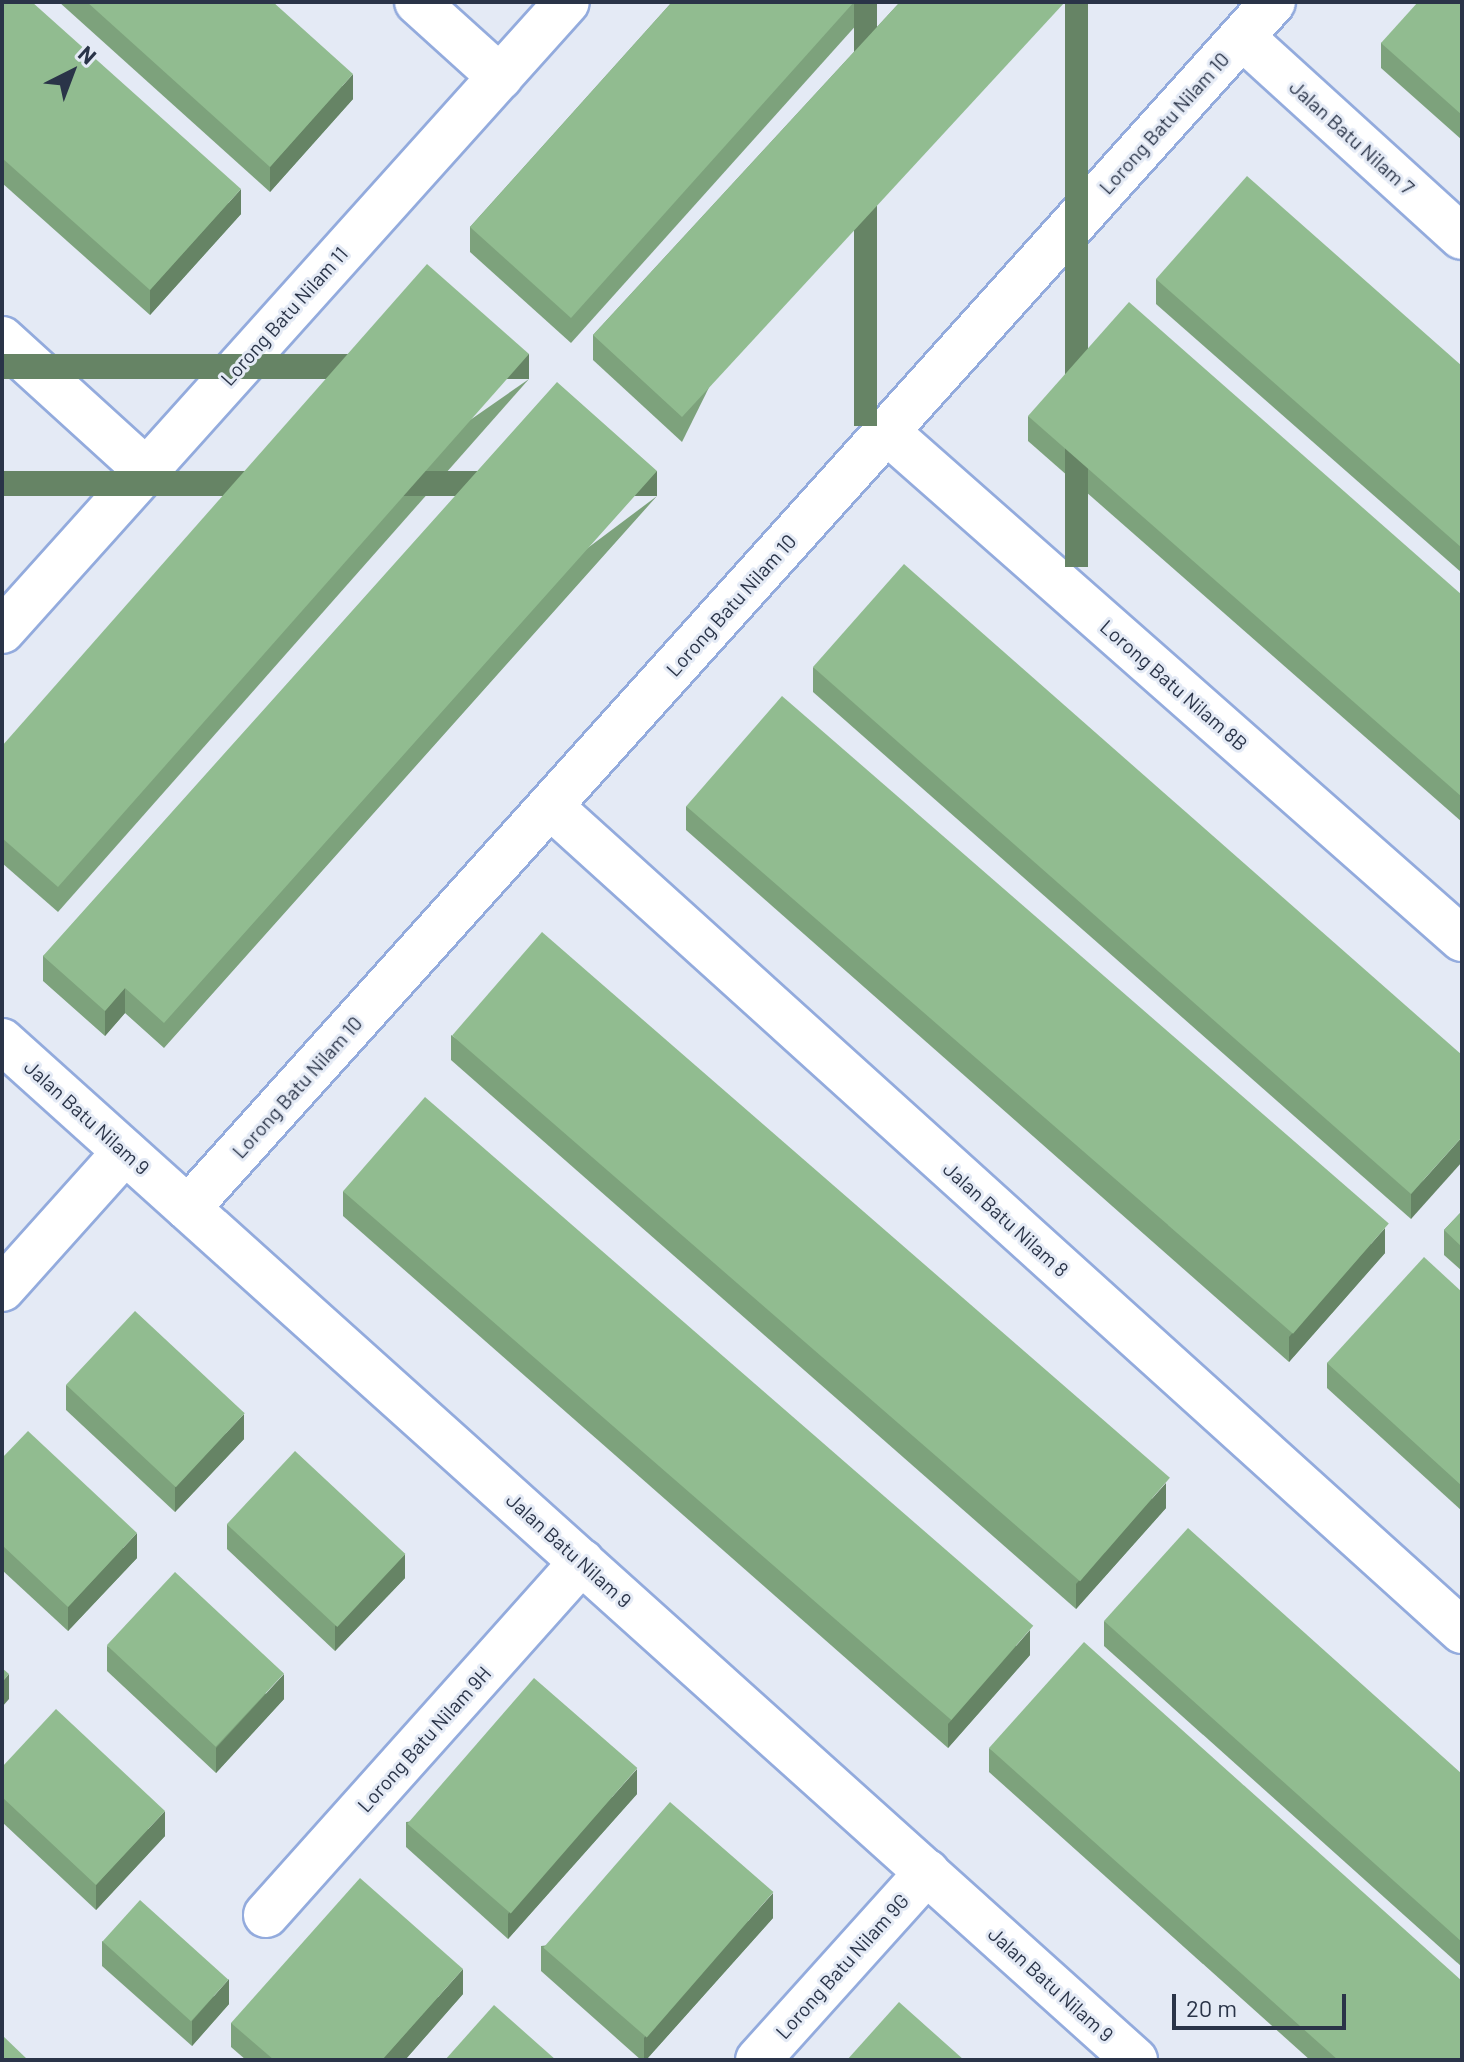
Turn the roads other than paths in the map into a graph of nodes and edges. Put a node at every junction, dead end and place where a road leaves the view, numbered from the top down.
1 (417, 2) edge
2 (567, 2) edge
3 (1273, 2) edge
4 (1242, 37) junction
5 (500, 77) junction
6 (1462, 237) edge
7 (2, 339) edge
8 (886, 431) junction
9 (146, 470) junction
10 (2, 631) edge
11 (550, 806) junction
12 (1462, 939) edge
13 (2, 1041) edge
14 (125, 1152) junction
15 (188, 1208) junction
16 (2, 1289) edge
17 (582, 1562) junction
18 (1462, 1631) edge
19 (927, 1872) junction
20 (266, 1915) dead end
21 (758, 2060) edge
22 (1135, 2060) edge

1 - 5 street
2 - 5 street, Lorong Batu Nilam 11
3 - 4 street, Lorong Batu Nilam 10
4 - 6 street, Jalan Batu Nilam 7
4 - 8 street, Lorong Batu Nilam 10
5 - 9 street, Lorong Batu Nilam 11
7 - 9 street
8 - 11 street, Lorong Batu Nilam 10
8 - 12 street, Lorong Batu Nilam 8B
9 - 10 street, Lorong Batu Nilam 11
11 - 15 street, Lorong Batu Nilam 10
11 - 18 street, Jalan Batu Nilam 8
13 - 14 street, Jalan Batu Nilam 9
14 - 15 street, Jalan Batu Nilam 9
14 - 16 street
15 - 17 street, Jalan Batu Nilam 9
17 - 19 street, Jalan Batu Nilam 9
17 - 20 street, Lorong Batu Nilam 9H
19 - 21 street, Lorong Batu Nilam 9G
19 - 22 street, Jalan Batu Nilam 9

